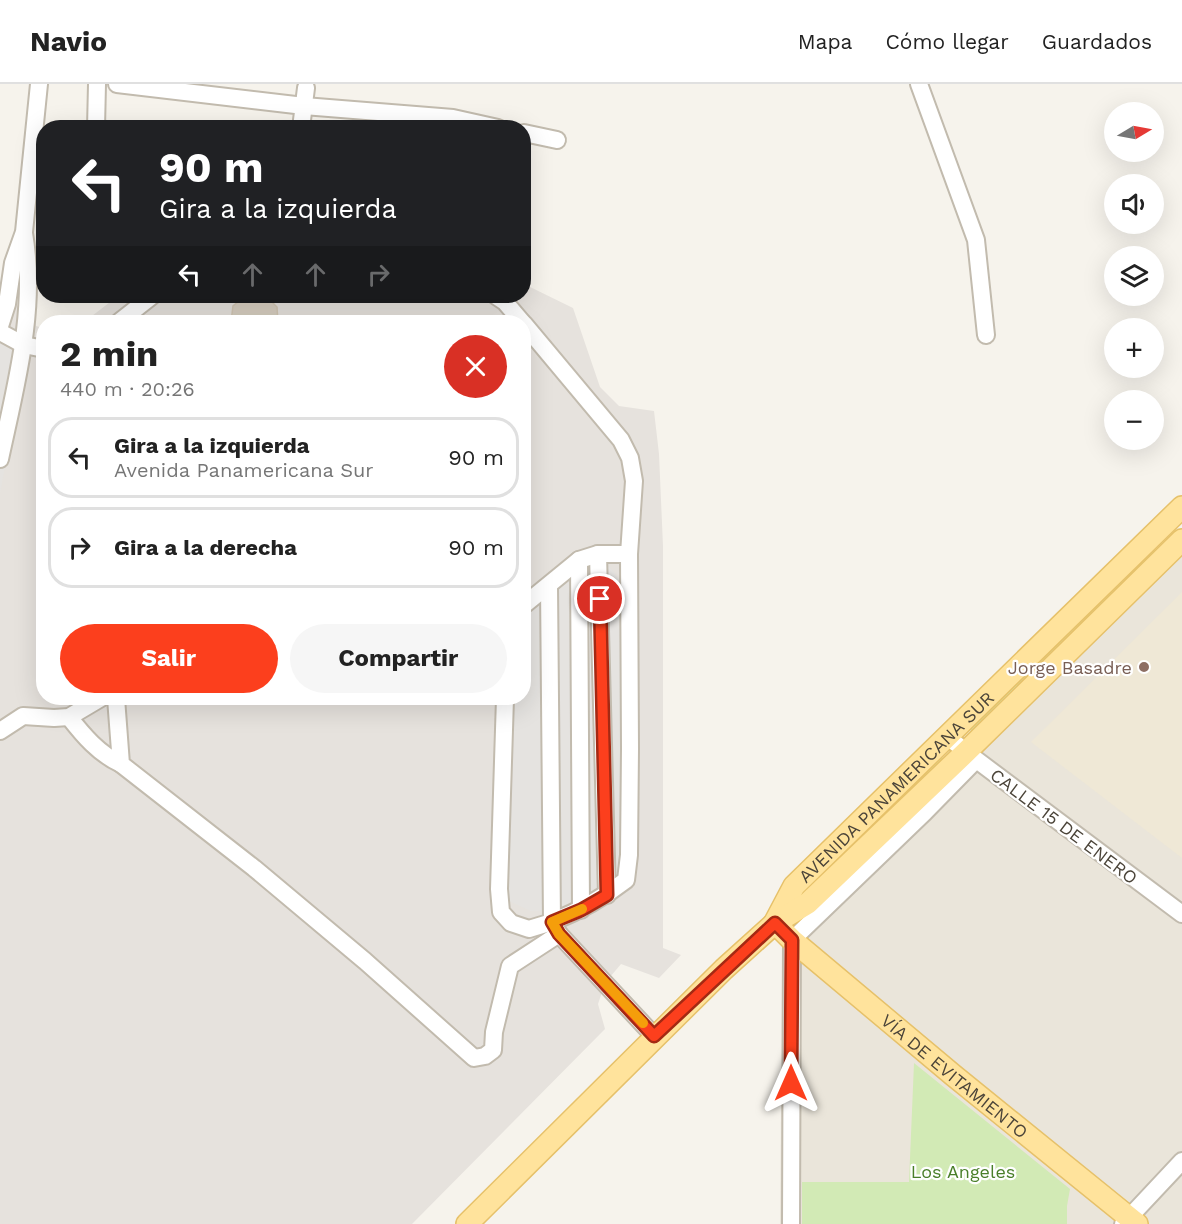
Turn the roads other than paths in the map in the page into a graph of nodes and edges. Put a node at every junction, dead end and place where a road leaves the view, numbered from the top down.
1 (39, 84) edge
2 (97, 84) edge
3 (117, 84) edge
4 (919, 84) edge
5 (306, 88) dead end
6 (304, 106) junction
7 (96, 120) edge
8 (302, 120) edge
9 (379, 120) edge
10 (462, 120) edge
11 (531, 134) edge
12 (557, 140) dead end
13 (24, 232) junction
14 (143, 303) edge
15 (506, 303) edge
16 (128, 315) edge
17 (516, 315) edge
18 (0, 326) edge
19 (0, 332) edge
20 (531, 333) edge
21 (986, 335) dead end
22 (24, 345) junction
23 (36, 347) edge
24 (0, 459) edge
25 (1182, 507) edge
26 (1182, 540) edge
27 (598, 554) junction
28 (628, 554) junction
29 (579, 560) junction
30 (549, 586) junction
31 (531, 600) edge
32 (89, 705) edge
33 (117, 705) edge
34 (505, 705) edge
35 (69, 717) junction
36 (0, 731) edge
37 (947, 736) junction
38 (971, 756) junction
39 (121, 764) junction
40 (607, 895) junction
41 (581, 910) junction
42 (1182, 914) edge
43 (775, 923) junction
44 (556, 928) junction
45 (792, 940) junction
46 (654, 1036) junction
47 (1182, 1161) edge
48 (1130, 1222) edge
49 (466, 1224) edge
50 (790, 1224) edge

1 - 13 street
2 - 7 street
3 - 6 street
4 - 21 street
5 - 6 street
6 - 8 street
6 - 9 street
9 - 10 street
11 - 12 street
13 - 18 street
13 - 22 street
14 - 16 street
15 - 17 street
19 - 22 street
20 - 28 street
22 - 23 street
22 - 24 street
25 - 37 main road, AVENIDA PANAMERICANA SUR
26 - 38 main road, AVENIDA PANAMERICANA SUR
27 - 28 street
27 - 29 street
27 - 40 street
28 - 40 street
29 - 30 street
29 - 41 street
30 - 31 street
30 - 44 street
32 - 35 street
33 - 39 street
34 - 44 street
35 - 36 street
35 - 39 street
37 - 38 street, CALLE 15 DE ENERO
37 - 43 main road, AVENIDA PANAMERICANA SUR
38 - 42 street, CALLE 15 DE ENERO
38 - 43 main road, AVENIDA PANAMERICANA SUR
38 - 45 street, AVENIDA PANAMERICANA SUR
39 - 44 street
40 - 41 street
41 - 44 street
43 - 45 main road, VÍA DE EVITAMIENTO
43 - 46 main road, AVENIDA PANAMERICANA SUR
44 - 46 street
45 - 48 main road, VÍA DE EVITAMIENTO
45 - 50 street
46 - 49 main road, AVENIDA PANAMERICANA SUR
47 - 48 street

